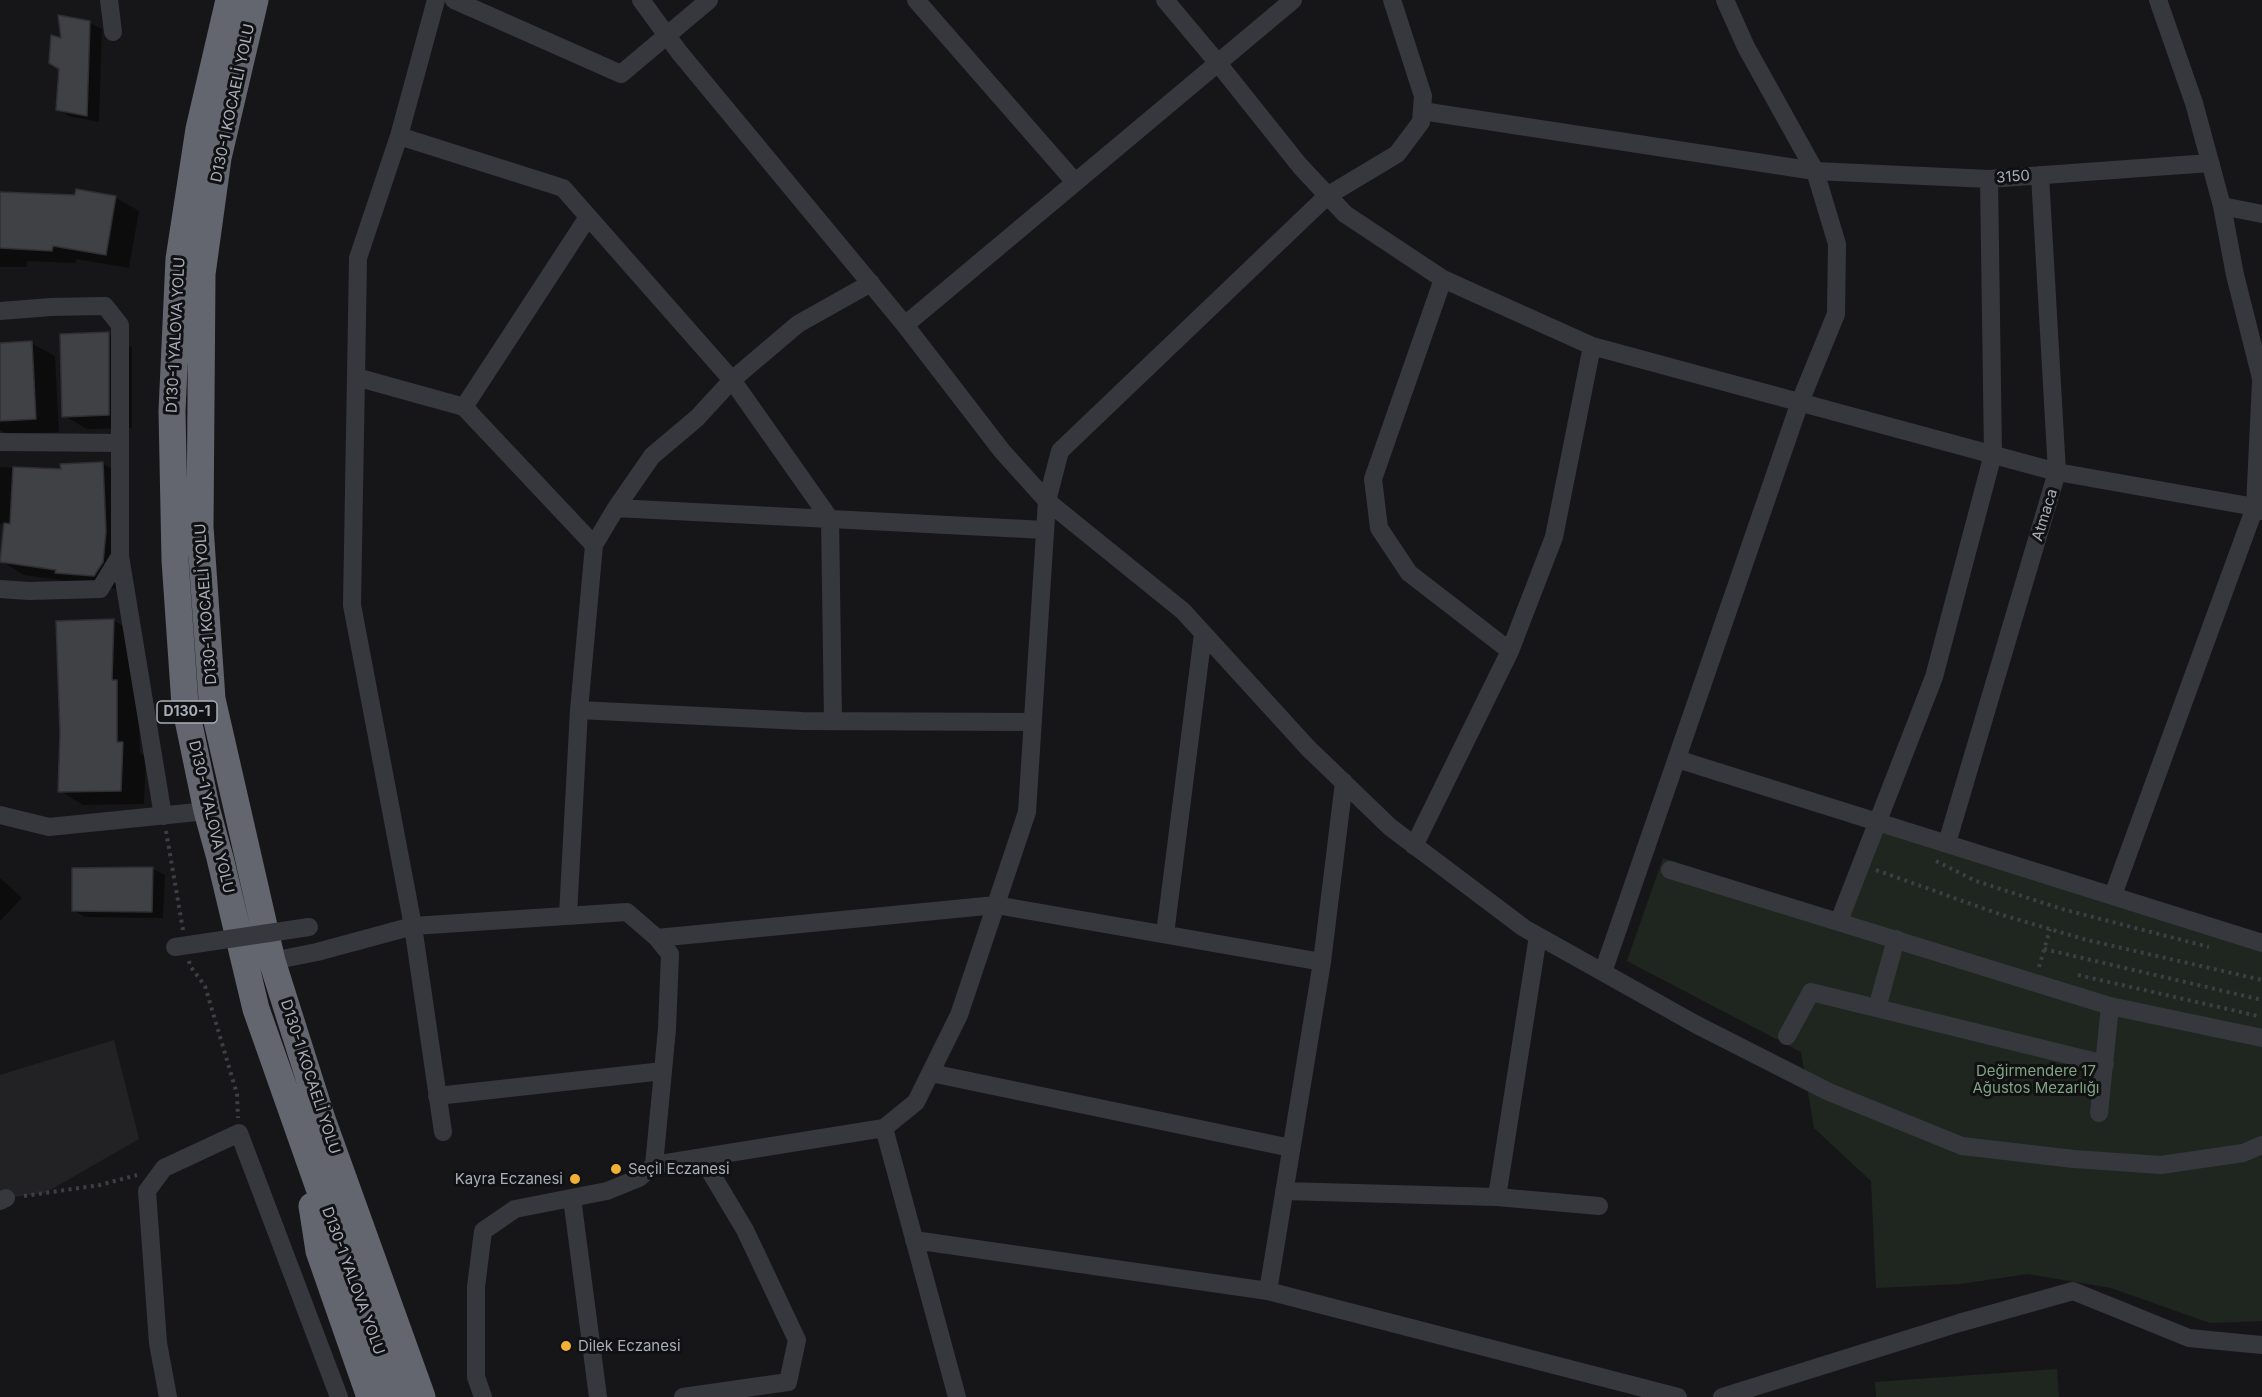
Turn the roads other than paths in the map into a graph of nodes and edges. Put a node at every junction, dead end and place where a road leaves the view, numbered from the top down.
1 (109, 0) edge
2 (229, 0) edge
3 (255, 0) edge
4 (436, 0) edge
5 (454, 0) edge
6 (641, 0) edge
7 (710, 0) edge
8 (916, 0) edge
9 (1165, 0) edge
10 (1293, 0) edge
11 (1392, 0) edge
12 (1725, 0) edge
13 (2158, 0) edge
14 (112, 32) dead end
15 (667, 36) junction
16 (1217, 62) junction
17 (1422, 111) junction
18 (399, 136) junction
19 (2210, 163) junction
20 (1815, 171) junction
21 (2040, 175) junction
22 (1989, 179) junction
23 (1074, 182) junction
24 (1327, 196) junction
25 (2222, 206) junction
26 (2262, 214) edge
27 (588, 217) junction
28 (1443, 279) junction
29 (871, 283) junction
30 (0, 311) edge
31 (905, 326) junction
32 (1592, 346) junction
33 (356, 377) junction
34 (732, 380) junction
35 (2261, 382) edge
36 (1800, 402) junction
37 (464, 407) junction
38 (0, 442) edge
39 (120, 443) junction
40 (1993, 454) junction
41 (2057, 472) junction
42 (1047, 501) junction
43 (616, 508) junction
44 (2259, 509) edge
45 (830, 519) junction
46 (1046, 530) junction
47 (594, 544) junction
48 (120, 556) junction
49 (0, 589) edge
50 (1203, 634) junction
51 (1510, 651) junction
52 (579, 710) junction
53 (833, 721) junction
54 (1033, 722) junction
55 (1677, 759) junction
56 (1344, 782) junction
57 (207, 811) junction
58 (0, 815) edge
59 (163, 816) junction
60 (1876, 825) junction
61 (1947, 843) junction
62 (1414, 846) junction
63 (1670, 870) dead end
64 (2113, 895) junction
65 (996, 905) junction
66 (568, 915) junction
67 (1839, 921) junction
68 (413, 926) junction
69 (309, 927) dead end
70 (1166, 934) junction
71 (1538, 936) junction
72 (657, 938) junction
73 (1896, 939) junction
74 (2262, 941) edge
75 (183, 947) road end
76 (272, 961) junction
77 (1322, 962) junction
78 (1603, 972) junction
79 (2110, 1006) junction
80 (1877, 1008) junction
81 (1787, 1036) dead end
82 (2262, 1038) edge
83 (2104, 1064) junction
84 (663, 1071) junction
85 (931, 1073) junction
86 (437, 1096) junction
87 (2099, 1113) dead end
88 (322, 1119) junction
89 (884, 1128) junction
90 (443, 1132) dead end
91 (299, 1134) junction
92 (2262, 1145) edge
93 (1292, 1149) junction
94 (702, 1158) junction
95 (654, 1165) junction
96 (1284, 1191) junction
97 (1497, 1197) junction
98 (572, 1198) junction
99 (1599, 1206) dead end
100 (914, 1240) junction
101 (1268, 1291) junction
102 (2262, 1345) edge
103 (168, 1397) edge
104 (339, 1397) edge
105 (370, 1397) edge
106 (396, 1397) edge
107 (422, 1397) edge
108 (439, 1397) edge
109 (483, 1397) edge
110 (598, 1397) edge
111 (683, 1397) edge
112 (957, 1397) edge
113 (1678, 1397) edge
114 (1722, 1397) edge

1 - 14 street
2 - 57 highway, D130-1 YALOVA YOLU / D130-1
3 - 76 highway, D130-1 KOCAELİ YOLU / D130-1
4 - 18 street
5 - 15 street
6 - 15 street
7 - 15 street
8 - 23 street
9 - 16 street
10 - 16 street
11 - 17 street
12 - 20 street
13 - 19 street
15 - 29 street
16 - 23 street
16 - 24 street
17 - 20 street, 3150
17 - 24 street
18 - 27 street
18 - 33 street
19 - 21 street, 3150
19 - 25 street
20 - 22 street, 3150
20 - 36 street
21 - 22 street, 3150
21 - 41 street, Atmaca
22 - 40 street
23 - 31 street
24 - 28 street
24 - 42 street
25 - 26 street
25 - 35 street
27 - 34 street
27 - 37 street
28 - 32 street
28 - 51 street
29 - 31 street
29 - 34 street
30 - 39 street
31 - 42 street
32 - 36 street
32 - 51 street
33 - 37 street
33 - 68 street
34 - 43 street
34 - 45 street
35 - 44 street
36 - 40 street
36 - 55 street
37 - 47 street
38 - 39 street
39 - 48 street
40 - 41 street
40 - 60 street
41 - 44 street
41 - 61 street, Atmaca
42 - 46 street
42 - 50 street
43 - 45 street
43 - 47 street
44 - 64 street
45 - 46 street
45 - 53 street
46 - 54 street
47 - 52 street
48 - 49 street
48 - 59 street
50 - 56 street
50 - 70 street
51 - 62 street
52 - 53 street
52 - 66 street
53 - 54 street
54 - 65 street
55 - 60 street
55 - 78 street
56 - 62 street
56 - 77 street
57 - 59 street
57 - 91 highway, D130-1 YALOVA YOLU / D130-1
58 - 59 street
60 - 61 street
60 - 67 street
61 - 64 street
62 - 71 street
63 - 67 street
64 - 74 street
65 - 70 street
65 - 72 street
65 - 85 street
66 - 68 street
66 - 72 street
67 - 73 street
68 - 76 street
68 - 86 street
69 - 75 street, bridge
70 - 77 street
71 - 78 street
71 - 97 street
72 - 84 street
73 - 79 street
73 - 80 street
76 - 88 highway, D130-1 KOCAELİ YOLU / D130-1
77 - 93 street
78 - 92 street
79 - 82 street
79 - 83 street
80 - 81 street
80 - 83 street
83 - 87 street
84 - 86 street
84 - 95 street
85 - 89 street
85 - 93 street
86 - 90 street
88 - 107 highway, D130-1 KOCAELİ YOLU / D130-1
88 - 108 highway
89 - 94 street
89 - 100 street
91 - 105 highway
91 - 106 highway, D130-1 YALOVA YOLU / D130-1
93 - 96 street
94 - 95 street
94 - 111 street
95 - 98 street
96 - 97 street
96 - 101 street
97 - 99 street
98 - 109 street
98 - 110 street
100 - 101 street
100 - 112 street
101 - 113 street
102 - 114 street
103 - 104 street

